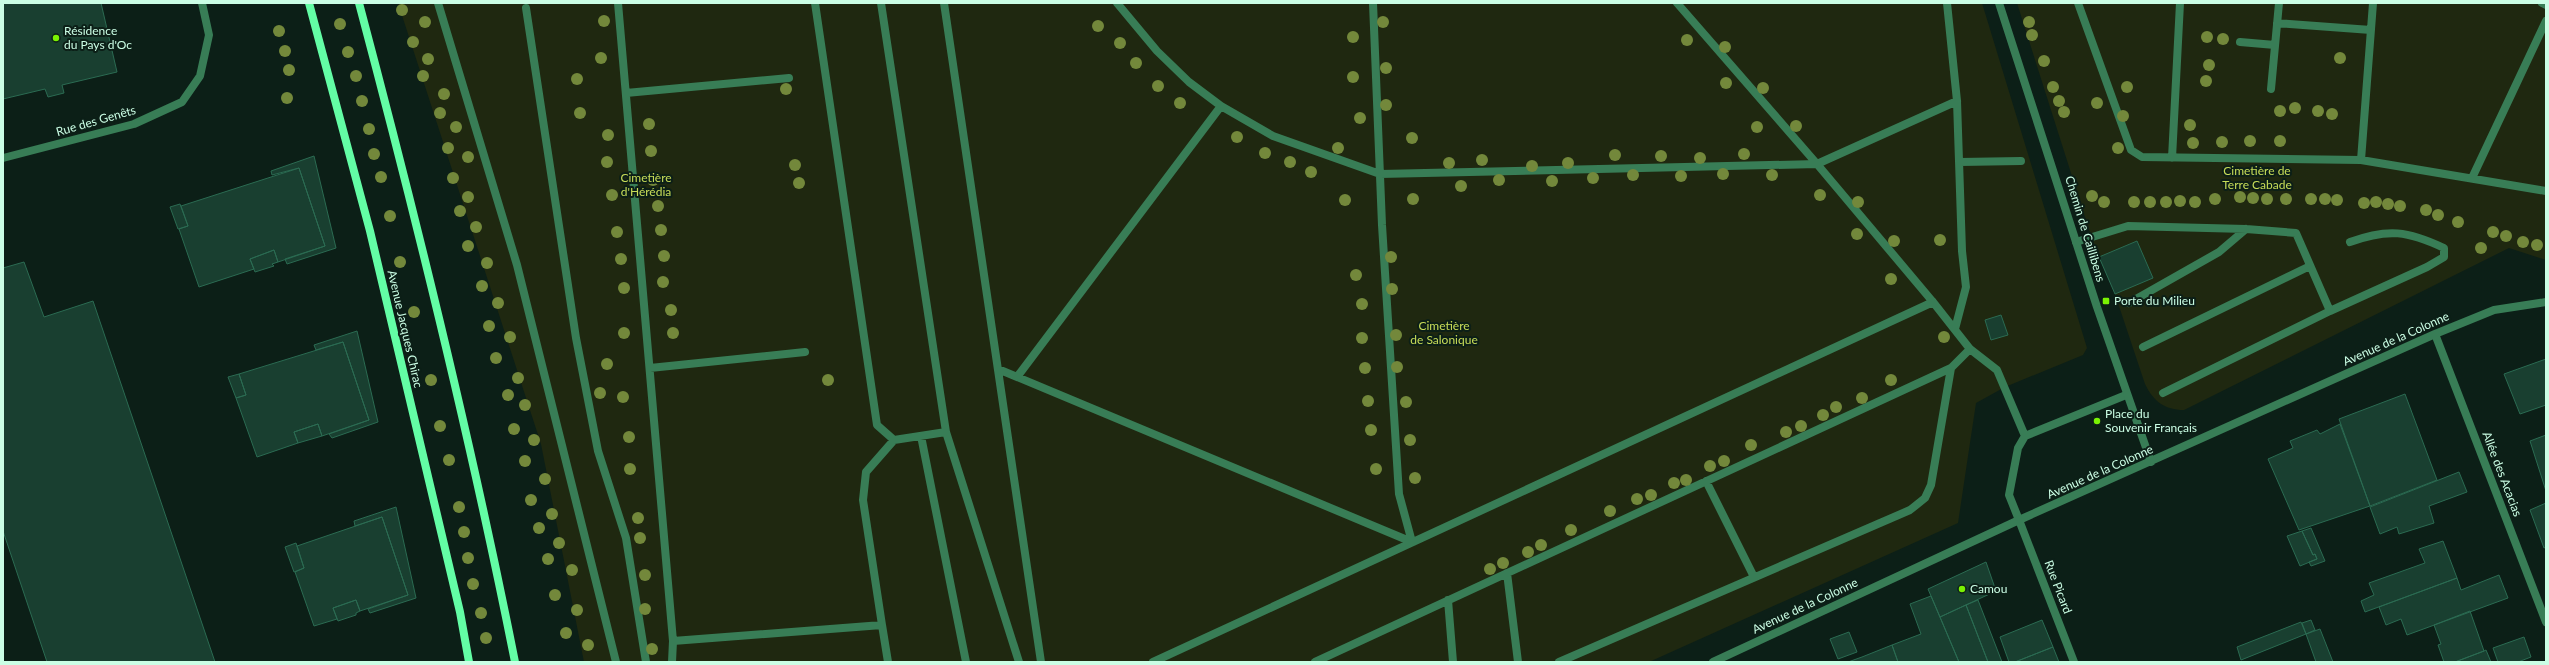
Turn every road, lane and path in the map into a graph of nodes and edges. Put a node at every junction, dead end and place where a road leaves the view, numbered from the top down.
1 (202, 3) edge
2 (309, 3) edge
3 (359, 3) edge
4 (438, 3) edge
5 (618, 3) edge
6 (815, 3) edge
7 (881, 3) edge
8 (944, 3) edge
9 (1117, 3) edge
10 (1373, 3) edge
11 (1677, 3) edge
12 (1947, 3) edge
13 (1999, 3) edge
14 (2078, 3) edge
15 (2180, 3) edge
16 (2279, 3) edge
17 (2373, 3) edge
18 (2542, 3) edge
19 (2546, 5) edge
20 (526, 8) dead end
21 (2546, 21) edge
22 (2277, 23) junction
23 (2371, 30) junction
24 (2240, 42) dead end
25 (2275, 45) junction
26 (789, 78) dead end
27 (2271, 89) dead end
28 (626, 93) junction
29 (1957, 101) junction
30 (1221, 106) junction
31 (3, 158) edge
32 (2172, 158) junction
33 (2361, 160) junction
34 (2021, 161) dead end
35 (1960, 162) junction
36 (1817, 164) junction
37 (1380, 174) junction
38 (2472, 178) junction
39 (2546, 191) edge
40 (2246, 229) junction
41 (2076, 242) junction
42 (2350, 242) dead end
43 (2310, 266) junction
44 (1933, 302) junction
45 (2546, 302) edge
46 (2129, 303) dead end
47 (2330, 311) junction
48 (1955, 329) junction
49 (2435, 334) junction
50 (2143, 347) dead end
51 (1970, 349) junction
52 (805, 352) dead end
53 (650, 368) junction
54 (1951, 368) junction
55 (998, 369) junction
56 (1016, 377) junction
57 (2163, 393) dead end
58 (2126, 395) junction
59 (946, 432) junction
60 (921, 436) junction
61 (2025, 436) junction
62 (894, 440) junction
63 (2151, 462) junction
64 (1706, 481) junction
65 (2019, 520) junction
66 (1412, 542) junction
67 (1506, 573) junction
68 (1754, 577) junction
69 (1448, 600) junction
70 (2546, 622) edge
71 (882, 625) junction
72 (673, 641) junction
73 (469, 662) edge
74 (515, 662) edge
75 (616, 662) edge
76 (646, 662) edge
77 (672, 662) edge
78 (888, 662) edge
79 (966, 662) edge
80 (1019, 662) edge
81 (1041, 662) edge
82 (1153, 662) edge
83 (1315, 662) edge
84 (1454, 662) edge
85 (1518, 662) edge
86 (1559, 662) edge
87 (1714, 662) edge
88 (2074, 662) edge

1 - 31 street, Rue des Genêts
2 - 73 main road, Avenue Jacques Chirac
3 - 74 main road
4 - 75 street
5 - 28 street
6 - 62 street
7 - 59 street
8 - 55 street
9 - 30 street
10 - 37 street
11 - 36 street
12 - 29 street
13 - 41 street, Chemin de Caillibens
14 - 32 street
15 - 32 street
16 - 22 street
17 - 23 street
18 - 19 street
20 - 76 street
21 - 38 street
22 - 23 street
22 - 25 street
23 - 33 street
24 - 25 street
25 - 27 street
26 - 28 street
28 - 53 street
29 - 35 street
29 - 36 street
30 - 37 street
30 - 56 street
32 - 33 street
33 - 38 street
34 - 35 street
35 - 48 street
36 - 37 street
36 - 44 street
37 - 66 street
38 - 39 street
40 - 41 street
40 - 43 street
40 - 46 street
41 - 58 street, Chemin de Caillibens
42 - 47 street
43 - 47 street
43 - 50 street
44 - 48 street
44 - 66 street
45 - 49 street, Avenue de la Colonne
47 - 57 street
48 - 51 street
49 - 63 street, Avenue de la Colonne
49 - 70 street, Allée des Acacias
51 - 54 street
51 - 61 street
52 - 53 street
53 - 72 street
54 - 64 street
54 - 68 street
55 - 56 street
55 - 81 street
56 - 66 street
58 - 61 street
58 - 63 street, Chemin de Caillibens
59 - 60 street
59 - 80 street
60 - 62 street
60 - 79 street
61 - 65 street, Rue Picard
62 - 71 street
63 - 65 street, Avenue de la Colonne
64 - 67 street
64 - 68 street
65 - 87 street, Avenue de la Colonne
65 - 88 street, Rue Picard
66 - 82 street
67 - 69 street
67 - 85 street
68 - 86 street
69 - 83 street
69 - 84 street
71 - 72 street
71 - 78 street
72 - 77 street

